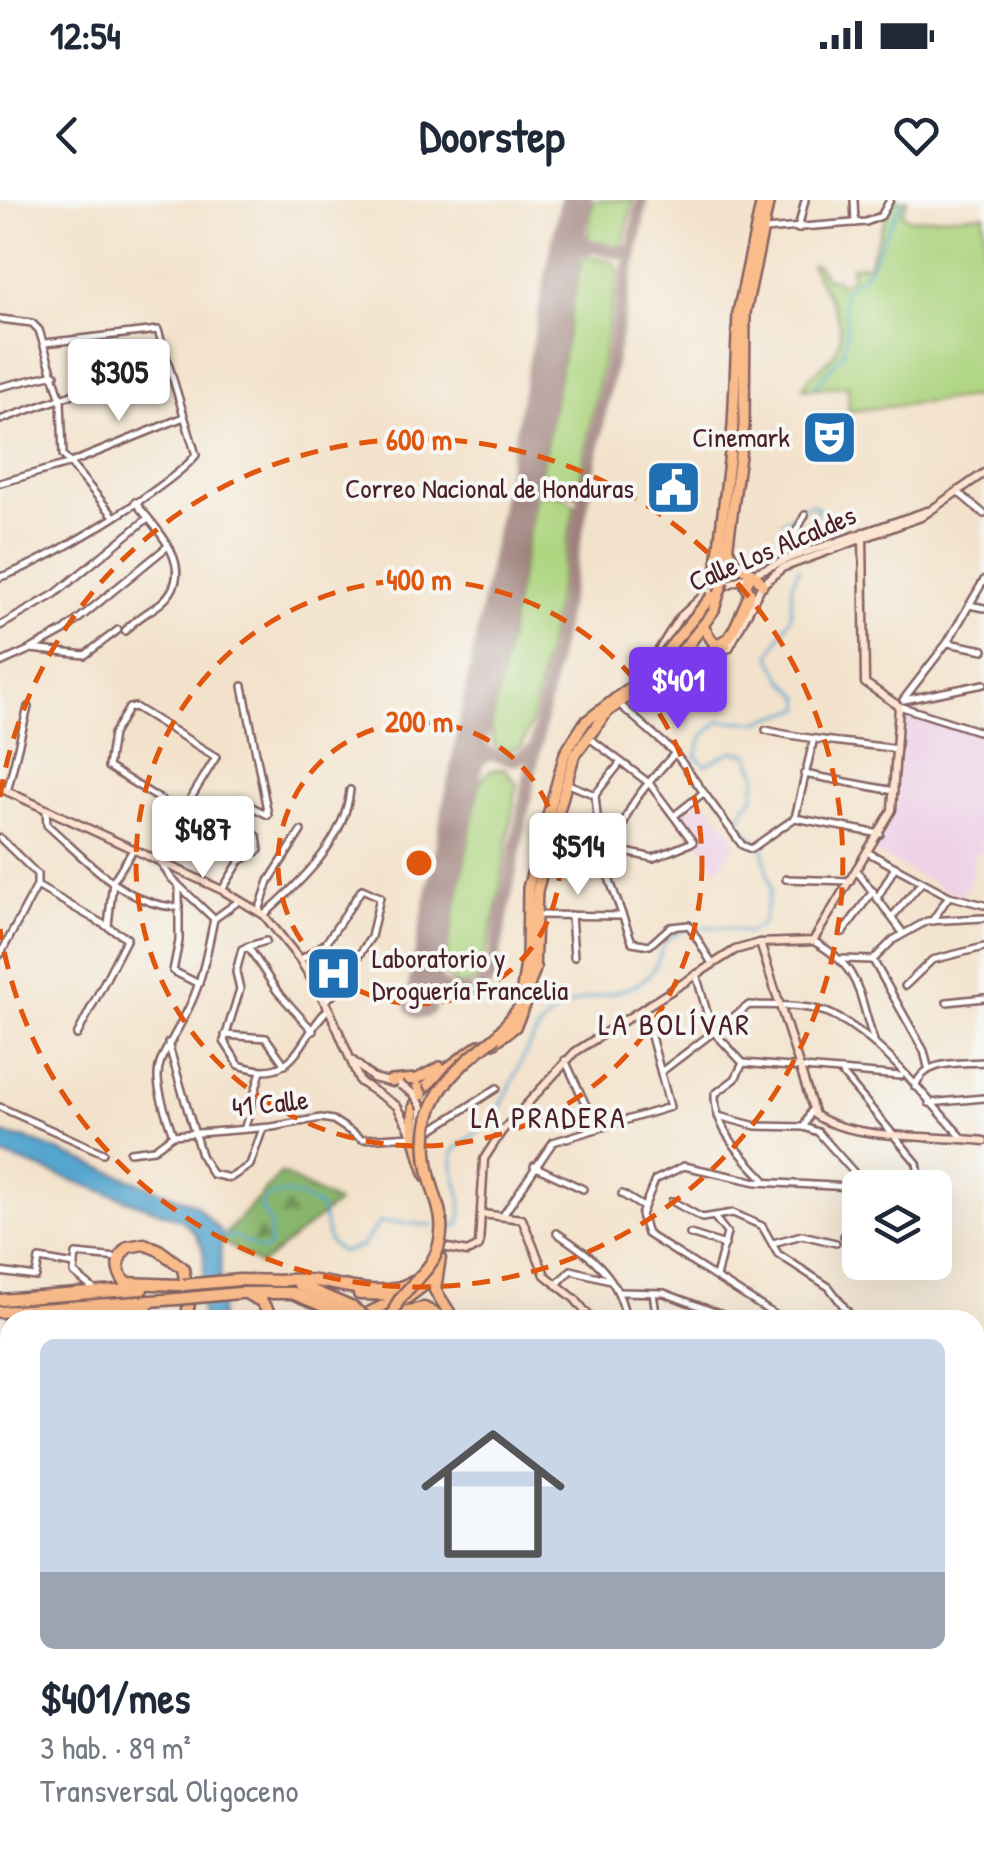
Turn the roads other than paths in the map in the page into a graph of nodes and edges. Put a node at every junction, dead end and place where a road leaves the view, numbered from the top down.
1 (765, 200) edge
2 (805, 200) edge
3 (854, 200) edge
4 (890, 200) edge
5 (855, 223) junction
6 (762, 229) junction
7 (798, 229) junction
8 (781, 230) junction
9 (757, 248) junction
10 (0, 319) edge
11 (44, 343) junction
12 (168, 361) junction
13 (54, 374) junction
14 (0, 387) edge
15 (61, 400) junction
16 (184, 416) junction
17 (0, 420) edge
18 (68, 464) junction
19 (984, 472) edge
20 (0, 484) edge
21 (959, 493) junction
22 (135, 502) junction
23 (984, 514) edge
24 (112, 515) junction
25 (806, 515) dead end
26 (148, 518) junction
27 (863, 536) junction
28 (727, 543) junction
29 (168, 546) junction
30 (792, 558) junction
31 (752, 576) junction
32 (0, 578) edge
33 (984, 580) edge
34 (719, 582) junction
35 (982, 588) edge
36 (757, 590) junction
37 (712, 596) junction
38 (969, 605) junction
39 (984, 608) edge
40 (710, 610) junction
41 (0, 626) edge
42 (743, 626) junction
43 (702, 629) junction
44 (946, 643) junction
45 (31, 648) junction
46 (984, 650) edge
47 (695, 660) junction
48 (0, 663) edge
49 (984, 684) edge
50 (243, 686) dead end
51 (644, 687) junction
52 (614, 701) junction
53 (901, 703) junction
54 (28, 707) dead end
55 (766, 730) dead end
56 (984, 733) edge
57 (586, 735) junction
58 (813, 742) junction
59 (897, 749) junction
60 (674, 752) junction
61 (621, 762) junction
62 (804, 774) junction
63 (564, 782) junction
64 (649, 784) junction
65 (4, 790) edge
66 (350, 790) dead end
67 (894, 792) junction
68 (704, 793) junction
69 (594, 795) junction
70 (46, 810) junction
71 (182, 813) junction
72 (674, 815) junction
73 (795, 818) junction
74 (183, 822) junction
75 (302, 831) dead end
76 (880, 834) junction
77 (257, 836) dead end
78 (0, 838) edge
79 (133, 850) junction
80 (869, 853) junction
81 (159, 862) junction
82 (895, 868) junction
83 (857, 872) junction
84 (786, 879) dead end
85 (113, 881) junction
86 (850, 881) junction
87 (922, 882) junction
88 (37, 886) junction
89 (180, 886) junction
90 (222, 890) junction
91 (876, 894) junction
92 (949, 896) junction
93 (241, 900) junction
94 (984, 905) edge
95 (179, 907) junction
96 (261, 913) junction
97 (536, 915) junction
98 (571, 915) junction
99 (620, 916) junction
100 (892, 917) junction
101 (984, 918) edge
102 (214, 919) junction
103 (932, 921) junction
104 (108, 926) junction
105 (844, 932) dead end
106 (904, 934) junction
107 (266, 941) dead end
108 (813, 941) junction
109 (760, 943) junction
110 (246, 947) junction
111 (984, 947) edge
112 (0, 954) edge
113 (574, 957) dead end
114 (842, 959) junction
115 (300, 960) junction
116 (872, 960) junction
117 (711, 962) junction
118 (530, 967) junction
119 (696, 973) junction
120 (199, 984) junction
121 (905, 986) dead end
122 (984, 998) edge
123 (324, 1001) junction
124 (947, 1002) dead end
125 (782, 1008) junction
126 (329, 1009) junction
127 (644, 1010) junction
128 (712, 1030) junction
129 (313, 1031) junction
130 (225, 1034) junction
131 (76, 1035) dead end
132 (168, 1040) junction
133 (481, 1043) junction
134 (876, 1047) junction
135 (348, 1051) junction
136 (565, 1060) junction
137 (984, 1062) edge
138 (743, 1063) junction
139 (797, 1064) junction
140 (285, 1065) junction
141 (928, 1067) junction
142 (838, 1069) junction
143 (261, 1070) junction
144 (662, 1072) junction
145 (425, 1076) junction
146 (904, 1076) junction
147 (395, 1084) junction
148 (446, 1086) junction
149 (915, 1087) junction
150 (498, 1088) dead end
151 (984, 1098) edge
152 (929, 1103) junction
153 (0, 1107) edge
154 (812, 1111) junction
155 (718, 1116) junction
156 (245, 1127) junction
157 (804, 1127) junction
158 (263, 1128) junction
159 (597, 1129) junction
160 (430, 1130) junction
161 (194, 1131) junction
162 (895, 1132) junction
163 (173, 1135) junction
164 (412, 1135) junction
165 (962, 1138) junction
166 (984, 1141) edge
167 (130, 1152) dead end
168 (103, 1153) dead end
169 (534, 1166) junction
170 (855, 1170) edge
171 (918, 1170) edge
172 (768, 1182) junction
173 (436, 1186) junction
174 (842, 1186) edge
175 (583, 1189) dead end
176 (622, 1194) dead end
177 (672, 1201) dead end
178 (642, 1207) junction
179 (482, 1214) junction
180 (504, 1214) junction
181 (715, 1218) junction
182 (557, 1233) dead end
183 (690, 1234) dead end
184 (773, 1243) junction
185 (836, 1243) dead end
186 (725, 1245) junction
187 (442, 1252) junction
188 (118, 1258) junction
189 (75, 1265) junction
190 (0, 1272) edge
191 (422, 1275) junction
192 (716, 1277) junction
193 (280, 1281) junction
194 (613, 1281) junction
195 (310, 1282) junction
196 (181, 1285) junction
197 (556, 1285) junction
198 (619, 1292) junction
199 (97, 1293) junction
200 (241, 1293) junction
201 (403, 1293) junction
202 (653, 1293) junction
203 (0, 1300) edge
204 (155, 1300) junction
205 (72, 1310) edge
206 (134, 1310) edge
207 (188, 1310) edge
208 (267, 1310) edge
209 (336, 1310) edge
210 (343, 1310) edge
211 (370, 1310) edge
212 (387, 1310) edge
213 (398, 1310) edge
214 (443, 1310) edge
215 (584, 1310) edge
216 (624, 1310) edge
217 (656, 1310) edge
218 (698, 1310) edge
219 (769, 1310) edge
220 (846, 1310) edge

1 - 6 main road
1 - 34 main road
2 - 7 street
3 - 5 street
4 - 5 street
5 - 7 street
6 - 8 street
6 - 9 main road
7 - 8 street
8 - 9 street
9 - 28 main road
10 - 11 street
11 - 12 street
11 - 13 street
12 - 15 street
12 - 16 street
13 - 14 street
13 - 15 street
15 - 17 street
15 - 18 street
16 - 18 street
16 - 22 street
18 - 20 street
18 - 24 street
19 - 21 street, Calle Los Alcaldes
21 - 23 street
21 - 27 street, Calle Los Alcaldes
22 - 24 street
22 - 26 street
24 - 32 street
25 - 30 street
26 - 29 street
26 - 41 street
27 - 30 street, Calle Los Alcaldes
27 - 36 street, Calle Los Alcaldes
27 - 53 street
28 - 31 main road
28 - 34 main road
29 - 45 street
29 - 45 street
30 - 31 street, Calle Los Alcaldes
31 - 36 main road
31 - 36 main road
31 - 52 street, Calle Los Alcaldes
33 - 35 street
34 - 37 main road, bridge
34 - 40 main road, bridge
35 - 38 street
36 - 42 street, Calle Los Alcaldes
36 - 43 main road
37 - 40 main road, bridge
37 - 47 main road, bridge
38 - 39 street
38 - 44 street
40 - 43 main road
40 - 52 main road
42 - 47 main road
42 - 51 street, Calle Los Alcaldes
43 - 47 main road
43 - 51 main road
44 - 46 street
44 - 53 street
45 - 48 street
49 - 53 street
50 - 74 street
51 - 52 main road
52 - 57 main road
52 - 60 street
52 - 118 main road
53 - 56 street
53 - 59 street
54 - 65 street
55 - 58 street
57 - 61 street
57 - 63 main road
58 - 59 street
58 - 62 street
59 - 67 street
60 - 64 street
60 - 68 street
61 - 64 street
61 - 69 street
62 - 67 street
62 - 73 street
63 - 69 street
63 - 97 main road
64 - 72 street
64 - 72 street
65 - 70 street
66 - 96 street
67 - 76 street
68 - 72 street
68 - 73 street
69 - 99 street
70 - 79 street
70 - 85 street
71 - 71 street
71 - 74 street
73 - 76 street
74 - 81 street
75 - 96 street
76 - 80 street
77 - 90 street
78 - 88 street
79 - 81 street
79 - 85 street
80 - 82 street
80 - 83 street
81 - 89 street
81 - 90 street
82 - 87 street
82 - 91 street
83 - 86 street
83 - 91 street
84 - 86 street
85 - 95 street
85 - 104 street
86 - 108 street
87 - 92 street
87 - 100 street
88 - 104 street
88 - 112 street
89 - 95 street
89 - 102 street
90 - 93 street
91 - 100 street
91 - 105 street
92 - 94 street
92 - 103 street
93 - 96 street
93 - 102 street
95 - 120 street
96 - 115 street
97 - 98 street
97 - 118 main road
98 - 99 street
98 - 113 street
99 - 117 street
100 - 106 street
101 - 103 street
102 - 120 street
103 - 106 street
104 - 131 street
106 - 116 street
107 - 110 street
108 - 109 street
108 - 114 street
109 - 117 street
109 - 125 street
110 - 129 street
110 - 130 street
111 - 121 street
114 - 116 street
114 - 134 street
115 - 123 street
115 - 123 street
116 - 141 street
117 - 119 street
118 - 133 main road
118 - 148 main road
118 - 201 highway, bridge
119 - 127 street
119 - 128 street
120 - 132 street
122 - 124 street
123 - 126 street
125 - 128 street
125 - 134 street
125 - 139 street
126 - 129 street
126 - 135 street
127 - 136 street
127 - 144 street
128 - 138 street
128 - 144 street
129 - 140 street
130 - 140 street
130 - 143 street
132 - 161 street
132 - 163 street
133 - 145 main road
133 - 164 main road
134 - 146 street
135 - 147 street
135 - 164 street
136 - 159 street
136 - 179 street
137 - 141 street
138 - 139 street
138 - 155 street
139 - 142 street
139 - 154 street
140 - 143 street
141 - 149 street
142 - 146 street
142 - 162 street
143 - 156 street
144 - 159 street
145 - 147 main road
145 - 148 main road
146 - 149 street
147 - 173 street, bridge
148 - 160 main road
149 - 152 street
150 - 160 street
151 - 152 street
152 - 165 street
153 - 168 street
154 - 157 street
154 - 162 street
155 - 157 street
155 - 172 street
156 - 158 street, 41 Calle
156 - 161 street, 41 Calle
157 - 170 street
158 - 161 street
158 - 164 street, 41 Calle
159 - 169 street
160 - 173 main road
161 - 163 street, 41 Calle
162 - 165 street
162 - 171 street
163 - 167 street, 41 Calle
164 - 191 main road
165 - 166 street
169 - 175 street
169 - 180 street
172 - 174 street
172 - 178 street
173 - 187 main road
176 - 178 street
177 - 181 street
178 - 192 street
179 - 180 street
179 - 187 street
180 - 197 street
181 - 184 street
181 - 186 street
182 - 194 street
183 - 186 street
184 - 185 street
184 - 220 street
186 - 192 street
187 - 212 main road
187 - 214 highway
188 - 189 street
188 - 196 highway
188 - 207 highway
189 - 190 street
189 - 199 street
191 - 195 highway
191 - 211 main road
192 - 219 street
193 - 195 highway
193 - 196 highway, bridge
193 - 210 highway
194 - 197 street
194 - 198 street
195 - 201 highway
196 - 199 highway
197 - 215 street
198 - 202 street
198 - 216 street
199 - 203 highway
200 - 204 highway, bridge
200 - 208 highway
200 - 209 highway
201 - 213 highway, bridge
202 - 217 street
202 - 218 street
204 - 205 highway
204 - 206 highway

